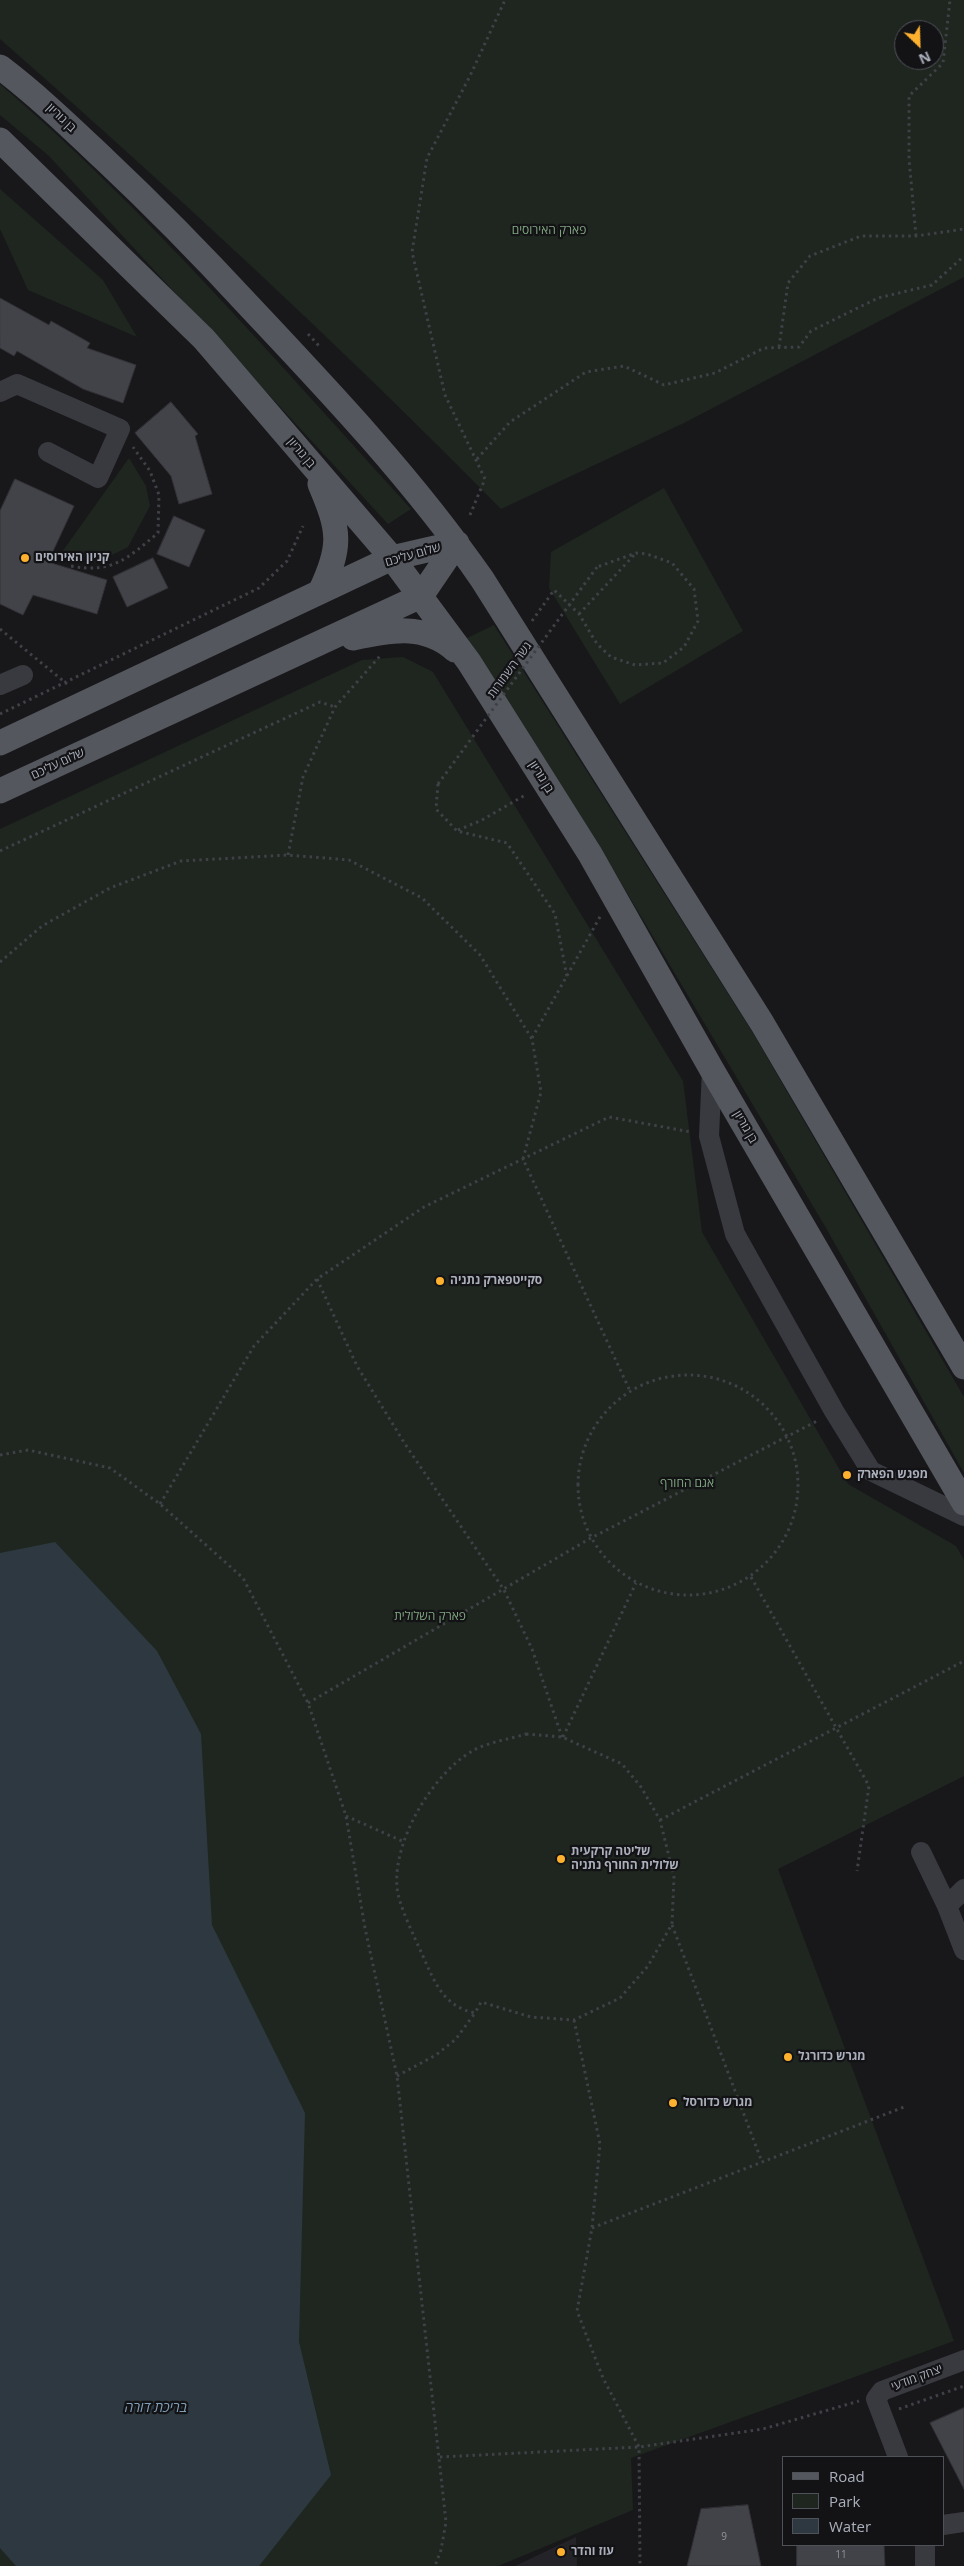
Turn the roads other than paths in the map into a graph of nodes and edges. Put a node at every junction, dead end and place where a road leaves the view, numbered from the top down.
1 (0, 67) edge
2 (0, 140) edge
3 (0, 392) edge
4 (48, 452) dead end
5 (314, 468) junction
6 (457, 543) junction
7 (392, 558) junction
8 (320, 592) junction
9 (422, 596) junction
10 (314, 646) junction
11 (469, 662) junction
12 (23, 674) dead end
13 (0, 685) edge
14 (0, 743) edge
15 (0, 791) edge
16 (712, 1070) junction
17 (964, 1367) edge
18 (964, 1503) edge
19 (964, 1516) edge
20 (921, 1852) dead end
21 (964, 1889) edge
22 (947, 1906) junction
23 (964, 1950) edge
24 (964, 2360) edge
25 (898, 2456) edge
26 (964, 2522) edge
27 (944, 2525) edge
28 (925, 2546) edge
29 (925, 2566) edge

1 - 6 main road, בן גוריון
2 - 5 main road, בן גוריון
3 - 4 street
5 - 7 main road, בן גוריון
5 - 8 main road
6 - 7 main road, שלום עליכם
6 - 9 main road, שלום עליכם
6 - 17 main road, בן גוריון
7 - 8 main road, שלום עליכם
7 - 9 main road, בן גוריון
8 - 14 main road, שלום עליכם
9 - 10 main road, שלום עליכם
9 - 11 main road, בן גוריון
10 - 11 main road
10 - 15 main road, שלום עליכם
11 - 16 main road, בן גוריון
12 - 13 street
16 - 18 main road, בן גוריון
16 - 19 street
20 - 22 street
21 - 22 street
22 - 23 street
24 - 25 street, יצחק מודעי
26 - 27 street
28 - 29 street

